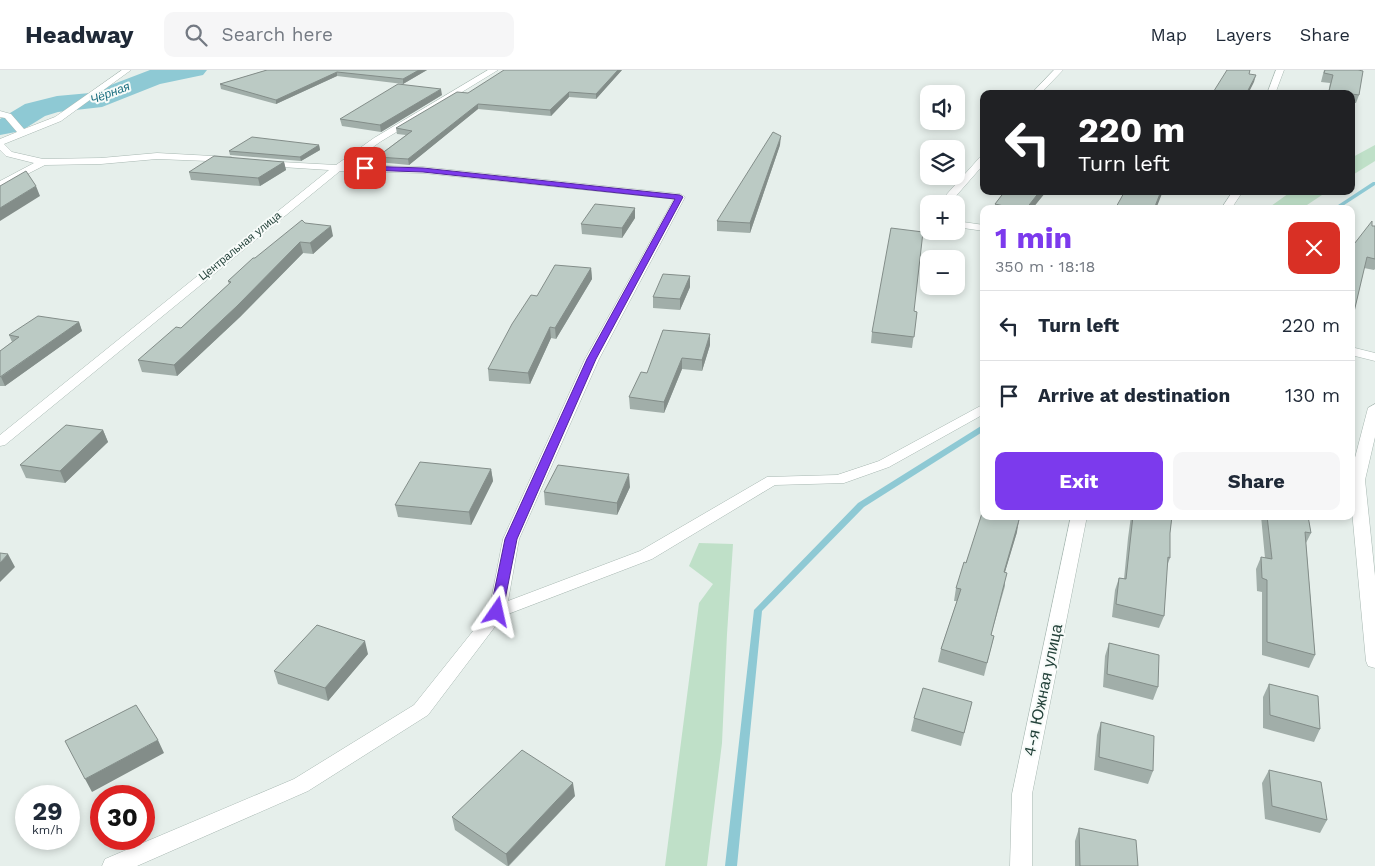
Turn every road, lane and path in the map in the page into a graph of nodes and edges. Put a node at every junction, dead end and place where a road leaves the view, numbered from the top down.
1 (127, 70) edge
2 (494, 70) edge
3 (1059, 70) edge
4 (1280, 70) edge
5 (1039, 90) edge
6 (1272, 90) edge
7 (4, 115) edge
8 (20, 129) junction
9 (0, 143) edge
10 (237, 161) edge
11 (43, 162) junction
12 (256, 162) edge
13 (980, 162) edge
14 (338, 168) junction
15 (0, 185) edge
16 (951, 195) edge
17 (965, 225) edge
18 (980, 227) edge
19 (1355, 352) edge
20 (1375, 357) edge
21 (1375, 408) edge
22 (980, 410) edge
23 (0, 442) edge
24 (1077, 520) edge
25 (497, 612) junction
26 (1375, 661) edge
27 (113, 866) edge
28 (1021, 866) edge

1 - 8 street
2 - 14 street, Центральная улица
3 - 5 street
4 - 6 street
7 - 8 street
8 - 9 street
9 - 11 street
10 - 11 street
11 - 15 street
12 - 14 street
13 - 16 street
14 - 23 street, Центральная улица
14 - 25 street
17 - 18 street
19 - 20 street
21 - 26 street
22 - 25 street
24 - 28 street, 4-я Южная улица
25 - 27 street

